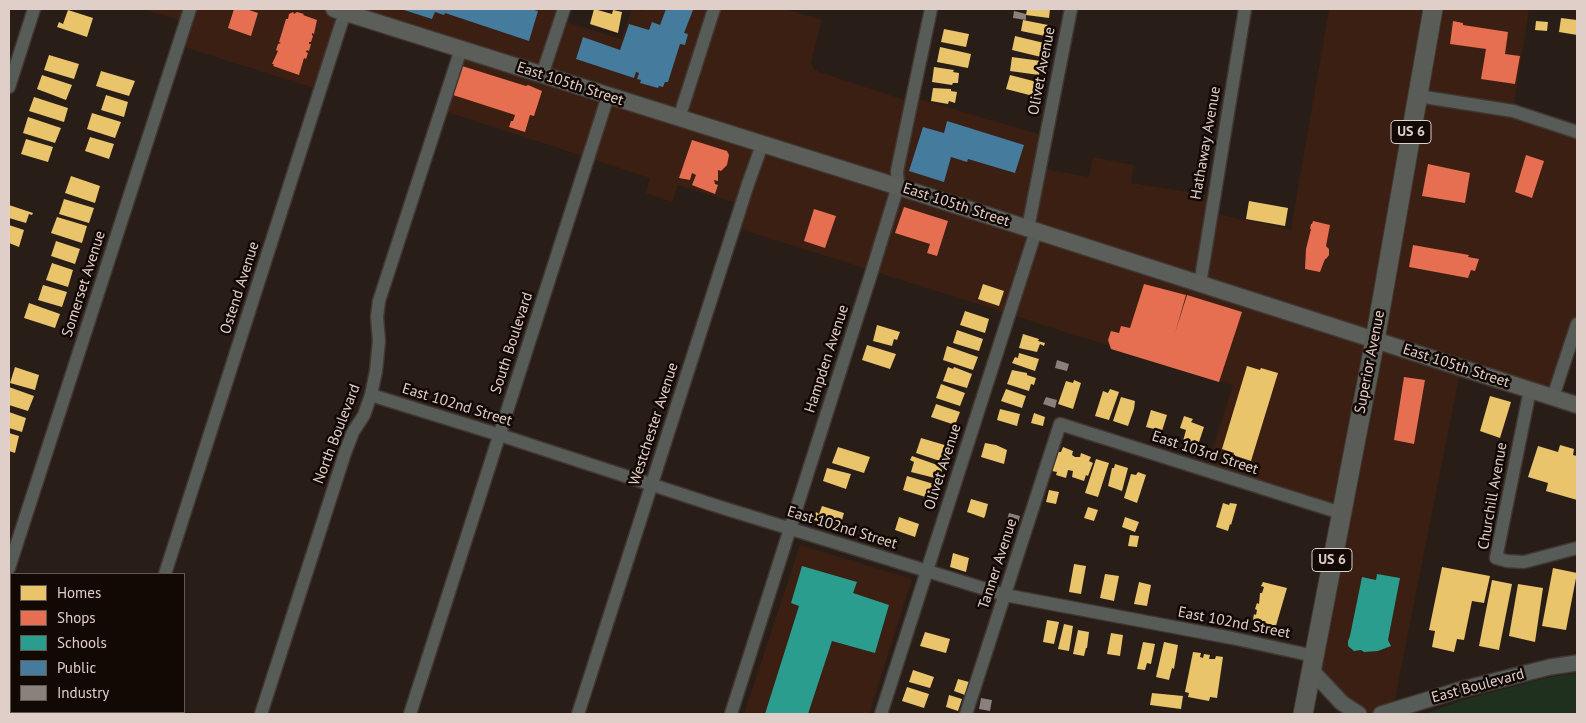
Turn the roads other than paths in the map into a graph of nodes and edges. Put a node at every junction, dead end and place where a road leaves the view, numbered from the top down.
1 (34, 9) edge
2 (190, 9) edge
3 (564, 9) edge
4 (714, 9) edge
5 (932, 9) edge
6 (1071, 9) edge
7 (1245, 9) edge
8 (1433, 9) edge
9 (351, 12) edge
10 (461, 49) junction
11 (542, 75) junction
12 (9, 87) edge
13 (608, 96) junction
14 (1418, 96) junction
15 (679, 118) junction
16 (1577, 132) edge
17 (762, 144) junction
18 (898, 186) junction
19 (1032, 230) junction
20 (1200, 284) junction
21 (1577, 324) edge
22 (1375, 340) junction
23 (1530, 390) junction
24 (370, 395) junction
25 (1553, 397) junction
26 (1577, 405) edge
27 (1060, 424) joint
28 (500, 435) junction
29 (652, 486) junction
30 (1340, 513) junction
31 (790, 529) junction
32 (1577, 548) edge
33 (9, 568) edge
34 (926, 571) junction
35 (165, 573) edge
36 (1005, 595) junction
37 (1313, 663) junction
38 (1577, 663) edge
39 (261, 714) edge
40 (410, 714) edge
41 (578, 714) edge
42 (731, 714) edge
43 (881, 714) edge
44 (966, 714) edge
45 (1303, 714) edge
46 (1359, 714) edge
47 (1381, 714) edge

1 - 12 street
2 - 33 street, Somerset Avenue
3 - 11 street
4 - 15 street
5 - 18 street, Hampden Avenue
6 - 19 street, Olivet Avenue
7 - 20 street, Hathaway Avenue
8 - 14 main road, Superior Avenue / US 6
9 - 10 main road, East 105th Street
9 - 35 street, Ostend Avenue
10 - 11 main road, East 105th Street
10 - 24 street, North Boulevard
11 - 13 main road, East 105th Street
13 - 15 main road, East 105th Street
13 - 28 street, South Boulevard
14 - 16 street
14 - 22 main road, Superior Avenue / US 6
15 - 17 main road, East 105th Street
17 - 18 main road, East 105th Street
17 - 29 street, Westchester Avenue
18 - 19 main road, East 105th Street
18 - 31 street, Hampden Avenue
19 - 20 main road, East 105th Street
19 - 34 street, Olivet Avenue
20 - 22 main road, East 105th Street
21 - 25 street
22 - 23 main road, East 105th Street
22 - 30 main road, Superior Avenue / US 6
23 - 25 main road, East 105th Street
23 - 32 street, Churchill Avenue
24 - 28 street, East 102nd Street
24 - 39 street, North Boulevard
25 - 26 main road, East 105th Street
27 - 30 street, East 103rd Street
27 - 36 street, Tanner Avenue
28 - 29 street, East 102nd Street
28 - 40 street, South Boulevard
29 - 31 street, East 102nd Street
29 - 41 street, Westchester Avenue
30 - 37 main road, Superior Avenue / US 6
31 - 34 street, East 102nd Street
31 - 42 street, Hampden Avenue
34 - 36 street, East 102nd Street
34 - 43 street, Olivet Avenue
36 - 37 street, East 102nd Street
36 - 44 street, Tanner Avenue
37 - 45 main road, Superior Avenue / US 6
37 - 46 street
38 - 47 street, East Boulevard

